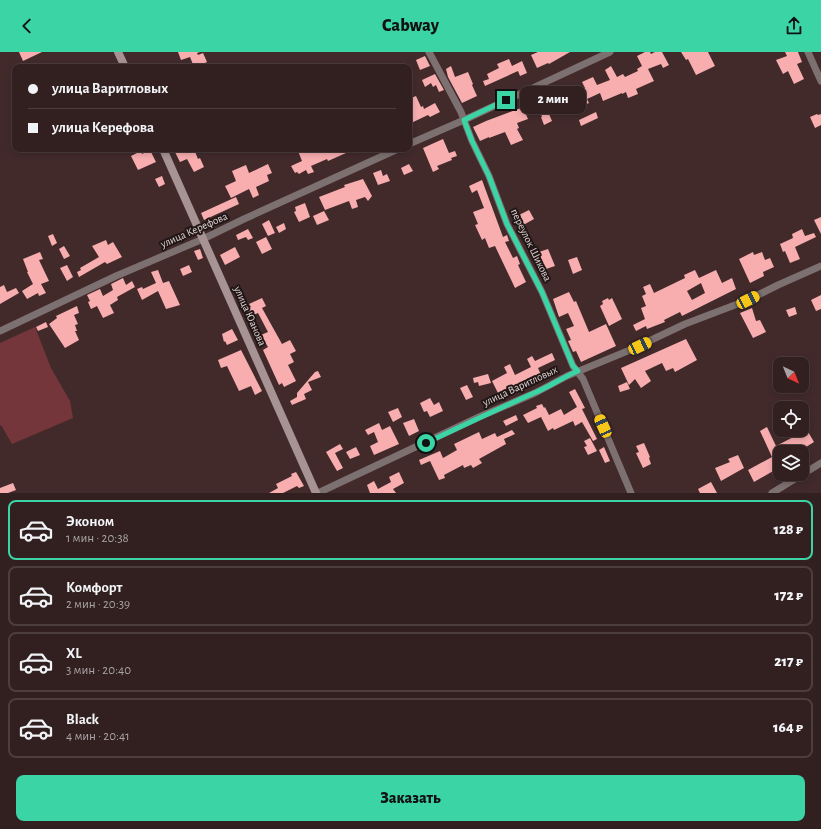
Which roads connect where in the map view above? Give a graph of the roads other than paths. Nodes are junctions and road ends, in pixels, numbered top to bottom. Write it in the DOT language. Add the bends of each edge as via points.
graph roads {
  1 [pos="118,52"];
  2 [pos="429,52"];
  3 [pos="610,52"];
  4 [pos="808,52"];
  5 [pos="124,64"];
  6 [pos="821,81"];
  7 [pos="464,120"];
  8 [pos="412,143"];
  9 [pos="164,152"];
  10 [pos="391,152"];
  11 [pos="203,239"];
  12 [pos="821,266"];
  13 [pos="0,331"];
  14 [pos="578,371"];
  15 [pos="821,463"];
  16 [pos="317,493"];
  17 [pos="631,493"];
  18 [pos="772,493"];
  1 -- 5 [label="street"];
  2 -- 7 [label="street, переулок Шикова"];
  3 -- 7 [label="street"];
  4 -- 6 [label="street"];
  7 -- 8 [label="street"];
  7 -- 14 [label="street, переулок Шикова" via="507,224 542,292 573,366"];
  9 -- 11 [label="street, улица Юанова"];
  10 -- 11 [label="street, улица Керефова"];
  11 -- 13 [label="street, улица Керефова" via="116,276"];
  11 -- 16 [label="street, улица Юанова"];
  12 -- 14 [label="street, улица Варитловых" via="748,300 685,324"];
  14 -- 16 [label="street, улица Варитловых" via="536,393"];
  14 -- 17 [label="street, переулок Шикова"];
  15 -- 18 [label="street"];
}
